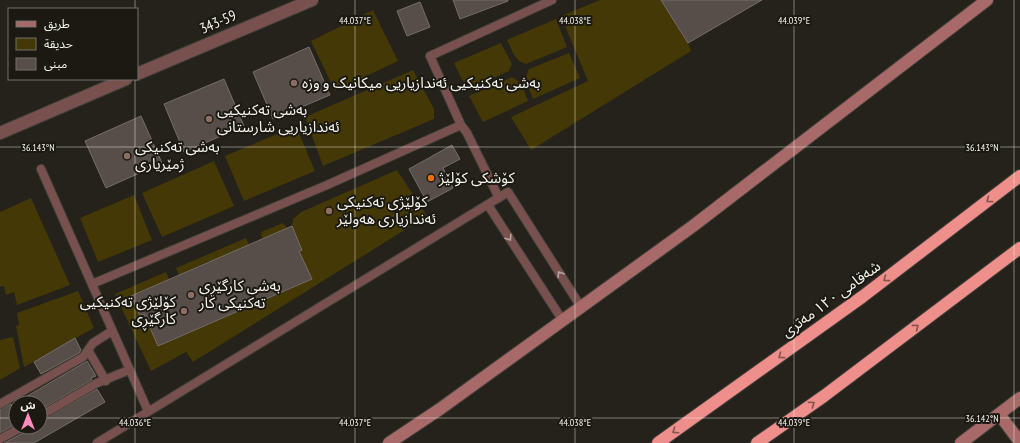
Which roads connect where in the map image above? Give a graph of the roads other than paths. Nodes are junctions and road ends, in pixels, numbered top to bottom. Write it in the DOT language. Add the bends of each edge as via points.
graph roads {
  1 [pos="312,0"];
  2 [pos="552,0"];
  3 [pos="987,0"];
  4 [pos="138,74"];
  5 [pos="124,80"];
  6 [pos="462,125"];
  7 [pos="0,133"];
  8 [pos="41,169"];
  9 [pos="1020,176"];
  10 [pos="499,198"];
  11 [pos="488,205"];
  12 [pos="1020,248"];
  13 [pos="92,284"];
  14 [pos="581,307"];
  15 [pos="563,321"];
  16 [pos="112,331"];
  17 [pos="88,350"];
  18 [pos="129,370"];
  19 [pos="106,381"];
  20 [pos="1020,398"];
  21 [pos="0,404"];
  22 [pos="48,411"];
  23 [pos="148,411"];
  24 [pos="999,414"];
  25 [pos="976,439"];
  26 [pos="1020,442"];
  27 [pos="97,443"];
  28 [pos="389,443"];
  29 [pos="658,443"];
  30 [pos="757,443"];
  31 [pos="961,443"];
  1 -- 4 [label="street, 343-59"];
  2 -- 6 [label="lane" via="430,56"];
  3 -- 14 [label="street" via="693,226"];
  5 -- 7 [label="street"];
  6 -- 10 [label="lane"];
  6 -- 13 [label="lane"];
  8 -- 13 [label="lane"];
  9 -- 29 [label="highway, شەقامی ١٢٠ مەتری, one-way" via="862,297"];
  10 -- 11 [label="lane"];
  14 -- 10 [label="lane, one-way" via="508,192"];
  11 -- 15 [label="lane, one-way"];
  11 -- 23 [label="lane"];
  30 -- 12 [label="highway, one-way"];
  13 -- 16 [label="lane"];
  14 -- 15 [label="street"];
  15 -- 28 [label="street"];
  16 -- 17 [label="lane" via="93,343"];
  16 -- 18 [label="lane"];
  17 -- 19 [label="lane"];
  17 -- 21 [label="lane" via="83,358"];
  18 -- 19 [label="lane"];
  18 -- 23 [label="lane"];
  19 -- 22 [label="lane" via="97,383"];
  20 -- 24 [label="street"];
  23 -- 27 [label="lane"];
  24 -- 25 [label="street"];
  24 -- 26 [label="street"];
  25 -- 31 [label="street"];
}
